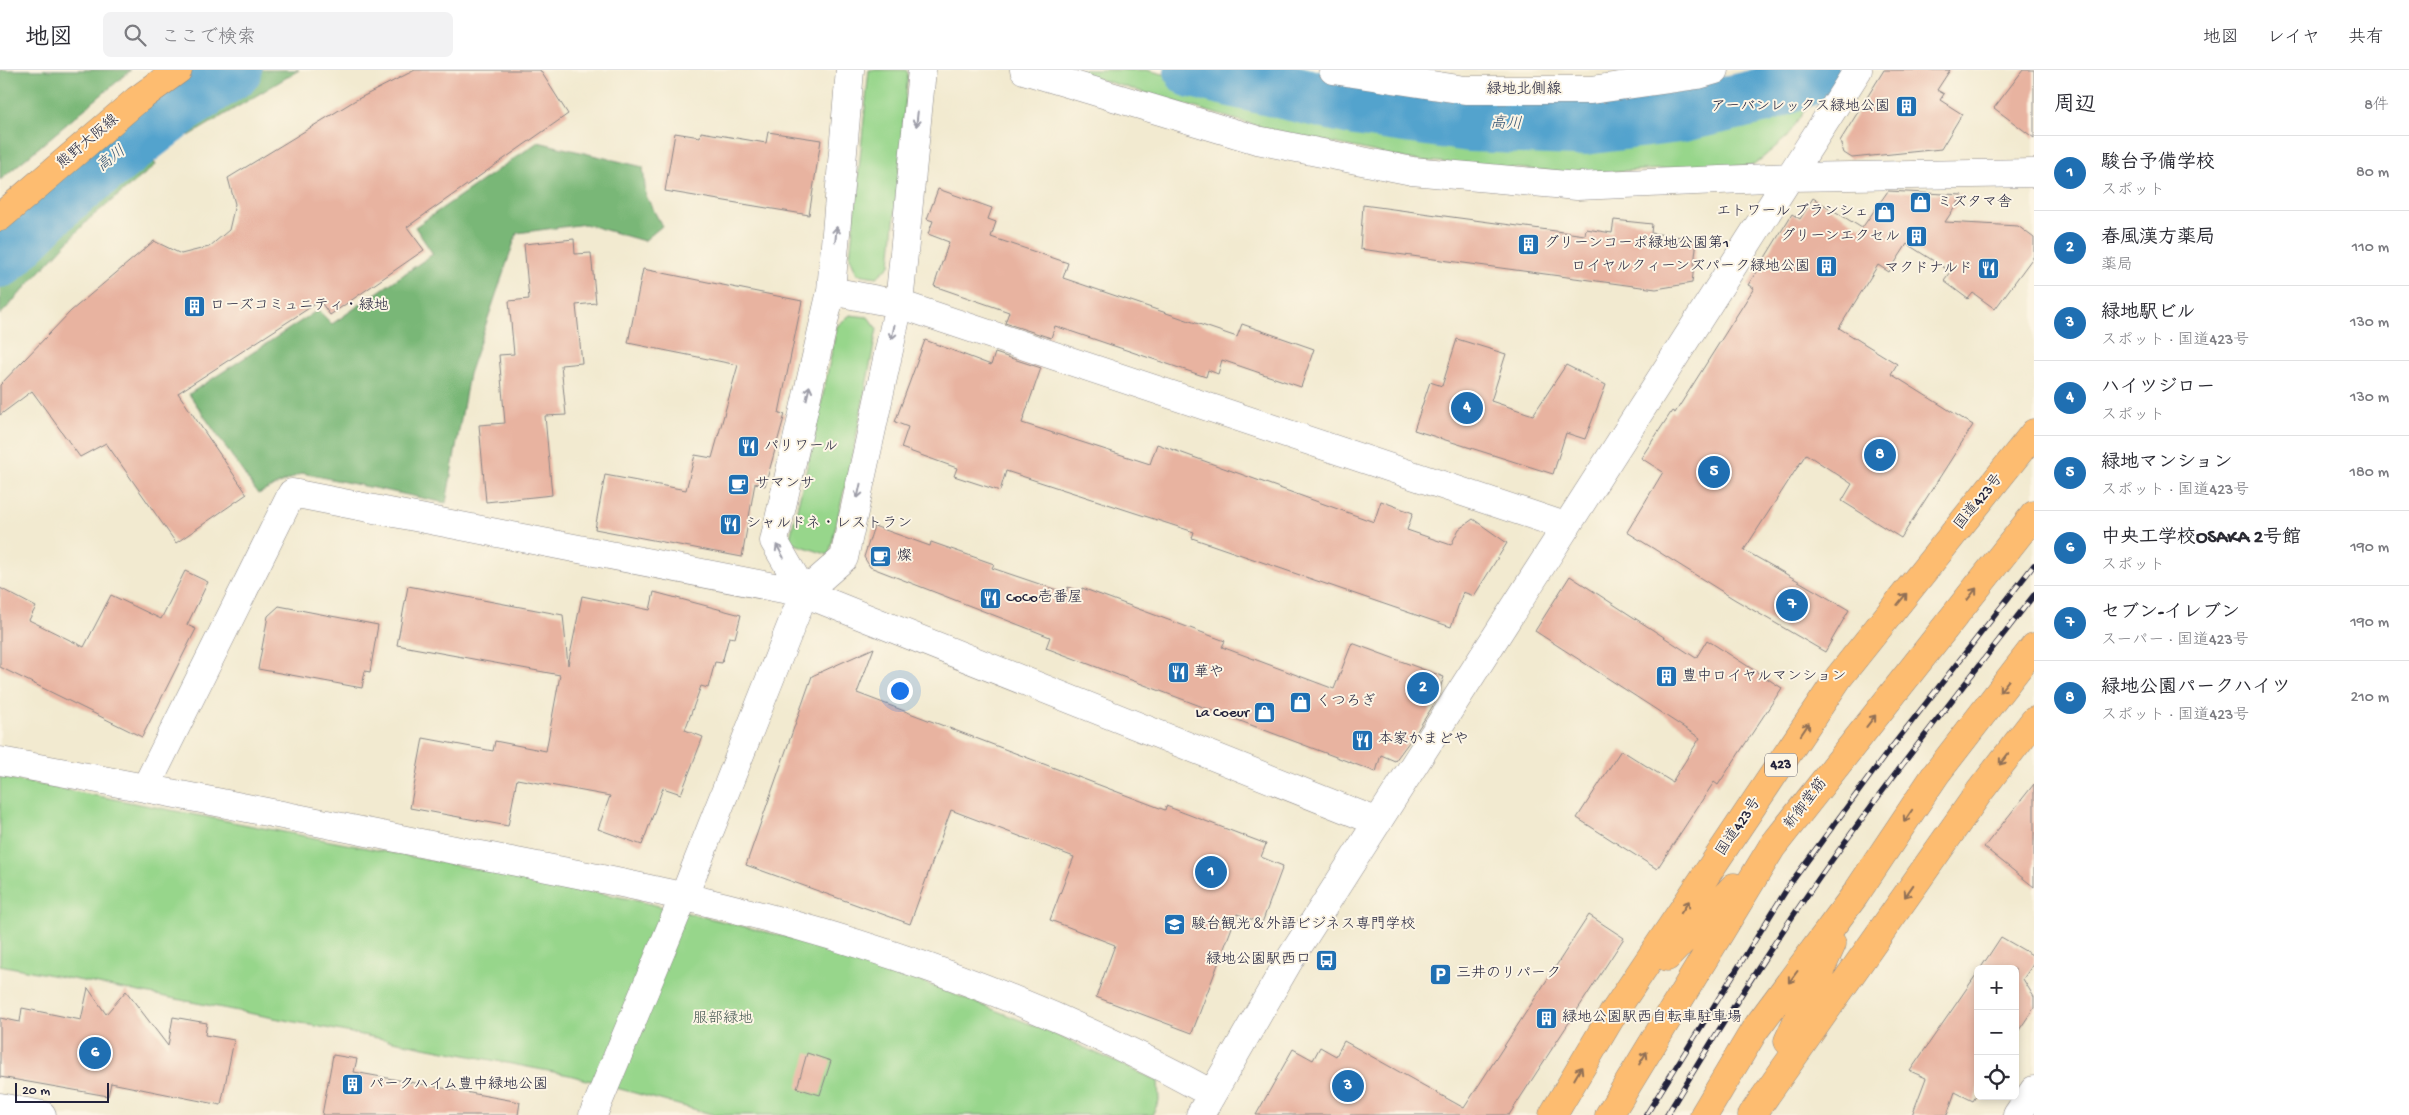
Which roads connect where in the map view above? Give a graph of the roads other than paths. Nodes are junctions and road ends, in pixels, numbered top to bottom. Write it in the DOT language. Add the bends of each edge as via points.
graph roads {
  1 [pos="178,70"];
  2 [pos="850,70"];
  3 [pos="922,70"];
  4 [pos="1024,70"];
  5 [pos="1334,70"];
  6 [pos="1715,70"];
  7 [pos="1858,70"];
  8 [pos="2034,173"];
  9 [pos="1790,177"];
  10 [pos="0,217"];
  11 [pos="831,291"];
  12 [pos="899,304"];
  13 [pos="2034,433"];
  14 [pos="2034,515"];
  15 [pos="1565,526"];
  16 [pos="804,593"];
  17 [pos="2034,647"];
  18 [pos="2034,721"];
  19 [pos="0,761"];
  20 [pos="146,787"];
  21 [pos="1378,822"];
  22 [pos="1772,847"];
  23 [pos="1855,895"];
  24 [pos="684,896"];
  25 [pos="1614,1012"];
  26 [pos="2034,1090"];
  27 [pos="1206,1104"];
  28 [pos="0,1107"];
  29 [pos="1756,1108"];
  30 [pos="42,1115"];
  31 [pos="593,1115"];
  32 [pos="1553,1115"];
  33 [pos="1609,1115"];
  34 [pos="1704,1115"];
  35 [pos="2018,1115"];
  1 -- 10 [label="main road, 熊野大阪線" via="137,100"];
  11 -- 2 [label="street, one-way"];
  3 -- 12 [label="street, one-way"];
  4 -- 9 [label="street" via="1257,140 1412,171 1577,186"];
  5 -- 6 [label="street, 緑地北側線" via="1465,90 1591,90"];
  7 -- 9 [label="street"];
  8 -- 9 [label="street"];
  9 -- 15 [label="street"];
  11 -- 12 [label="street"];
  16 -- 11 [label="street, one-way" via="774,541"];
  12 -- 15 [label="street"];
  12 -- 16 [label="street, one-way" via="844,558"];
  25 -- 13 [label="main road, 国道423号 / 423, one-way" via="1839,677"];
  22 -- 14 [label="main road, 新御堂筋, one-way"];
  15 -- 21 [label="street"];
  16 -- 20 [label="street" via="292,493"];
  16 -- 21 [label="street"];
  16 -- 24 [label="street"];
  17 -- 23 [label="main road, one-way" via="1936,774"];
  18 -- 29 [label="main road, one-way" via="1980,791"];
  19 -- 20 [label="street"];
  20 -- 24 [label="street"];
  21 -- 27 [label="street" via="1290,959"];
  22 -- 25 [label="main road"];
  33 -- 22 [label="main road, 新御堂筋, one-way"];
  23 -- 29 [label="main road"];
  23 -- 34 [label="main road, one-way" via="1754,1031"];
  24 -- 27 [label="street" via="910,960 1043,1011 1177,1075"];
  24 -- 31 [label="street"];
  32 -- 25 [label="main road, 国道423号 / 423, one-way"];
  26 -- 35 [label="street"];
  28 -- 30 [label="street"];
}
